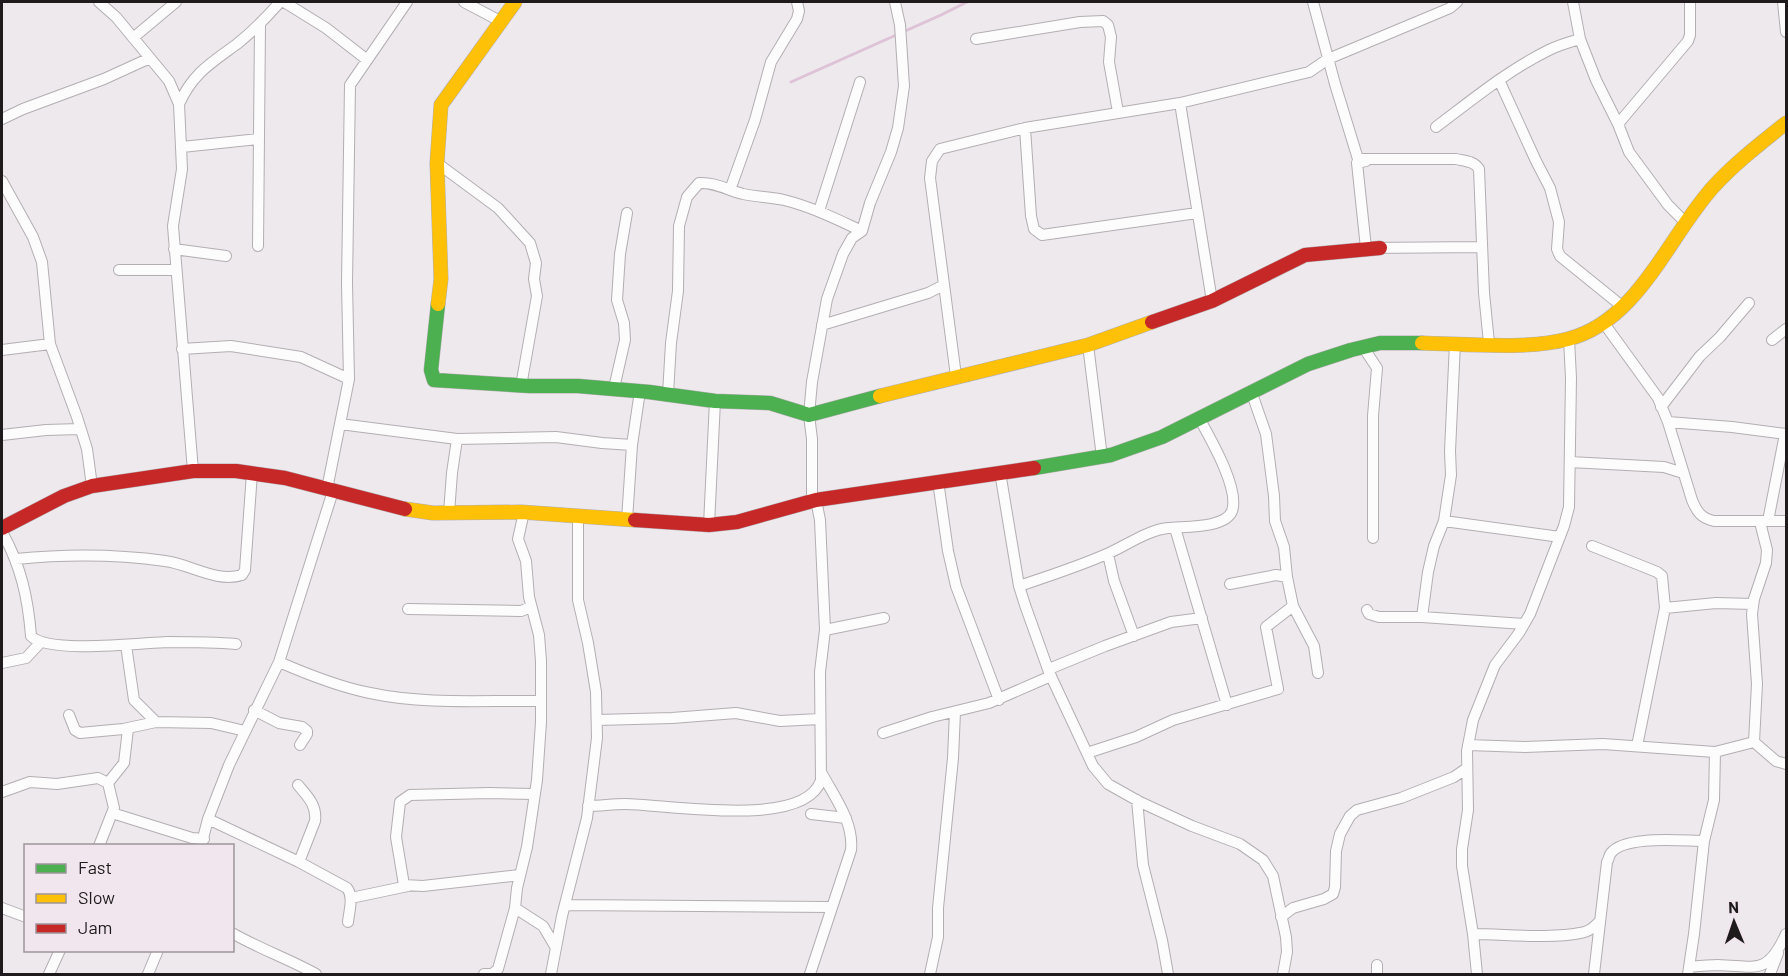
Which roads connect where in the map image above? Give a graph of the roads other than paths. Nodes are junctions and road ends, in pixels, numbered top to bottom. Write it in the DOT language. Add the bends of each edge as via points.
graph roads {
  1 [pos="99,2"];
  2 [pos="176,2"];
  3 [pos="282,2"];
  4 [pos="407,2"];
  5 [pos="464,2"];
  6 [pos="515,2"];
  7 [pos="797,2"];
  8 [pos="895,2"];
  9 [pos="1313,2"];
  10 [pos="1457,2"];
  11 [pos="1573,2"];
  12 [pos="1690,2"];
  13 [pos="1783,2"];
  14 [pos="500,21"];
  15 [pos="260,25"];
  16 [pos="1786,32"];
  17 [pos="133,38"];
  18 [pos="976,39"];
  19 [pos="1580,39"];
  20 [pos="150,58"];
  21 [pos="366,59"];
  22 [pos="1328,59"];
  23 [pos="1499,80"];
  24 [pos="860,82"];
  25 [pos="1180,103"];
  26 [pos="179,104"];
  27 [pos="1118,112"];
  28 [pos="2,119"];
  29 [pos="1786,123"];
  30 [pos="1618,124"];
  31 [pos="1436,127"];
  32 [pos="1025,128"];
  33 [pos="258,139"];
  34 [pos="182,147"];
  35 [pos="1381,159"];
  36 [pos="437,163"];
  37 [pos="2,181"];
  38 [pos="730,190"];
  39 [pos="819,211"];
  40 [pos="627,213"];
  41 [pos="1197,213"];
  42 [pos="1686,222"];
  43 [pos="862,231"];
  44 [pos="258,246"];
  45 [pos="1380,248"];
  46 [pos="1481,248"];
  47 [pos="174,249"];
  48 [pos="226,256"];
  49 [pos="119,270"];
  50 [pos="176,270"];
  51 [pos="944,285"];
  52 [pos="1212,301"];
  53 [pos="1749,303"];
  54 [pos="1623,307"];
  55 [pos="1603,322"];
  56 [pos="822,325"];
  57 [pos="1786,329"];
  58 [pos="1569,339"];
  59 [pos="1772,340"];
  60 [pos="1455,343"];
  61 [pos="1489,343"];
  62 [pos="50,344"];
  63 [pos="1088,345"];
  64 [pos="1363,347"];
  65 [pos="182,349"];
  66 [pos="2,350"];
  67 [pos="956,376"];
  68 [pos="349,379"];
  69 [pos="521,386"];
  70 [pos="614,388"];
  71 [pos="640,391"];
  72 [pos="1251,391"];
  73 [pos="668,394"];
  74 [pos="715,401"];
  75 [pos="1661,407"];
  76 [pos="809,415"];
  77 [pos="1199,418"];
  78 [pos="1668,422"];
  79 [pos="340,424"];
  80 [pos="80,429"];
  81 [pos="1786,434"];
  82 [pos="2,435"];
  83 [pos="457,439"];
  84 [pos="632,445"];
  85 [pos="1677,454"];
  86 [pos="1102,457"];
  87 [pos="1570,462"];
  88 [pos="1664,467"];
  89 [pos="193,471"];
  90 [pos="1000,472"];
  91 [pos="252,473"];
  92 [pos="1683,473"];
  93 [pos="938,481"];
  94 [pos="93,486"];
  95 [pos="330,490"];
  96 [pos="814,500"];
  97 [pos="525,512"];
  98 [pos="449,513"];
  99 [pos="578,516"];
  100 [pos="627,520"];
  101 [pos="1444,521"];
  102 [pos="1764,521"];
  103 [pos="1786,521"];
  104 [pos="709,525"];
  105 [pos="1175,528"];
  106 [pos="2,530"];
  107 [pos="1560,537"];
  108 [pos="1373,538"];
  109 [pos="1592,546"];
  110 [pos="1108,554"];
  111 [pos="15,559"];
  112 [pos="1283,573"];
  113 [pos="1230,584"];
  114 [pos="1019,586"];
  115 [pos="1753,604"];
  116 [pos="1293,606"];
  117 [pos="531,607"];
  118 [pos="1665,608"];
  119 [pos="408,609"];
  120 [pos="1368,610"];
  121 [pos="1422,617"];
  122 [pos="884,618"];
  123 [pos="1202,618"];
  124 [pos="1524,624"];
  125 [pos="825,630"];
  126 [pos="1134,636"];
  127 [pos="40,643"];
  128 [pos="236,644"];
  129 [pos="126,645"];
  130 [pos="279,662"];
  131 [pos="2,663"];
  132 [pos="1050,673"];
  133 [pos="1318,673"];
  134 [pos="999,700"];
  135 [pos="540,701"];
  136 [pos="1227,705"];
  137 [pos="254,710"];
  138 [pos="145,711"];
  139 [pos="955,712"];
  140 [pos="69,715"];
  141 [pos="820,719"];
  142 [pos="597,720"];
  143 [pos="156,722"];
  144 [pos="133,728"];
  145 [pos="245,731"];
  146 [pos="883,733"];
  147 [pos="1754,742"];
  148 [pos="300,745"];
  149 [pos="1468,745"];
  150 [pos="1636,746"];
  151 [pos="1715,752"];
  152 [pos="1088,753"];
  153 [pos="1786,764"];
  154 [pos="1467,768"];
  155 [pos="821,772"];
  156 [pos="108,783"];
  157 [pos="298,785"];
  158 [pos="2,792"];
  159 [pos="534,794"];
  160 [pos="1137,800"];
  161 [pos="588,806"];
  162 [pos="112,813"];
  163 [pos="811,814"];
  164 [pos="846,818"];
  165 [pos="207,819"];
  166 [pos="1704,841"];
  167 [pos="203,842"];
  168 [pos="100,844"];
  169 [pos="299,862"];
  170 [pos="520,874"];
  171 [pos="408,886"];
  172 [pos="351,898"];
  173 [pos="565,905"];
  174 [pos="831,907"];
  175 [pos="2,908"];
  176 [pos="515,908"];
  177 [pos="24,916"];
  178 [pos="1281,917"];
  179 [pos="561,919"];
  180 [pos="1600,921"];
  181 [pos="348,922"];
  182 [pos="543,926"];
  183 [pos="234,934"];
  184 [pos="1473,934"];
  185 [pos="1786,934"];
  186 [pos="1780,947"];
  187 [pos="556,948"];
  188 [pos="60,952"];
  189 [pos="158,952"];
  190 [pos="1689,971"];
  191 [pos="50,974"];
  192 [pos="148,975"];
  193 [pos="316,975"];
  194 [pos="484,975"];
  195 [pos="551,975"];
  196 [pos="810,975"];
  197 [pos="930,975"];
  198 [pos="1168,975"];
  199 [pos="1283,975"];
  200 [pos="1478,975"];
  201 [pos="1594,975"];
  202 [pos="1770,975"];
  1 -- 17 [label="street"];
  2 -- 17 [label="street"];
  3 -- 15 [label="street"];
  3 -- 21 [label="street" via="326,28"];
  4 -- 21 [label="street"];
  5 -- 14 [label="street"];
  6 -- 14 [label="street"];
  7 -- 38 [label="street" via="797,19 771,62"];
  8 -- 43 [label="street" via="904,86 898,128"];
  9 -- 22 [label="street"];
  10 -- 22 [label="street" via="1450,9"];
  11 -- 19 [label="street"];
  12 -- 30 [label="street" via="1688,41"];
  13 -- 16 [label="street"];
  14 -- 36 [label="street" via="441,105"];
  15 -- 26 [label="street" via="208,64 187,87"];
  15 -- 33 [label="street"];
  17 -- 20 [label="street"];
  18 -- 27 [label="street" via="1103,21 1111,37 1109,62"];
  19 -- 23 [label="street" via="1550,50"];
  19 -- 30 [label="street"];
  20 -- 26 [label="street" via="169,81"];
  20 -- 28 [label="street"];
  21 -- 68 [label="street" via="350,85"];
  22 -- 25 [label="street" via="1309,72"];
  22 -- 35 [label="street" via="1358,159"];
  23 -- 31 [label="street"];
  23 -- 54 [label="street" via="1550,188 1559,222 1560,256"];
  24 -- 39 [label="street"];
  25 -- 27 [label="street"];
  25 -- 41 [label="street"];
  26 -- 34 [label="street"];
  27 -- 32 [label="street"];
  29 -- 42 [label="street" via="1713,187"];
  30 -- 42 [label="street" via="1636,163"];
  32 -- 41 [label="street" via="1031,216 1034,229 1042,235"];
  32 -- 51 [label="street" via="940,149 932,160 930,178"];
  33 -- 34 [label="street"];
  33 -- 44 [label="street"];
  34 -- 47 [label="street"];
  35 -- 45 [label="street" via="1357,163 1366,248"];
  35 -- 46 [label="street" via="1456,159 1476,165"];
  36 -- 69 [label="street" via="498,208 531,243 537,296"];
  36 -- 69 [label="street" via="441,279 431,370 434,380"];
  37 -- 62 [label="street" via="42,262"];
  38 -- 39 [label="street"];
  38 -- 73 [label="street" via="699,183 687,197 679,226 678,291"];
  39 -- 43 [label="street"];
  40 -- 70 [label="street" via="617,300 625,340"];
  41 -- 52 [label="street"];
  42 -- 54 [label="street"];
  43 -- 56 [label="street" via="852,238 836,270"];
  45 -- 46 [label="street"];
  45 -- 52 [label="street" via="1305,255"];
  46 -- 61 [label="street"];
  47 -- 48 [label="street"];
  47 -- 50 [label="street"];
  49 -- 50 [label="street"];
  50 -- 65 [label="street"];
  51 -- 56 [label="street" via="928,294"];
  51 -- 67 [label="street"];
  52 -- 63 [label="street"];
  53 -- 75 [label="street" via="1700,356"];
  54 -- 55 [label="street"];
  55 -- 58 [label="street"];
  55 -- 75 [label="street"];
  56 -- 76 [label="street"];
  57 -- 59 [label="street"];
  58 -- 61 [label="street" via="1537,344"];
  58 -- 87 [label="street"];
  60 -- 61 [label="street"];
  60 -- 64 [label="street" via="1380,343"];
  60 -- 101 [label="street" via="1451,475"];
  62 -- 66 [label="street"];
  62 -- 80 [label="street"];
  63 -- 67 [label="street"];
  63 -- 86 [label="street"];
  64 -- 72 [label="street" via="1308,364"];
  64 -- 108 [label="street" via="1377,368"];
  65 -- 68 [label="street" via="231,346 301,357"];
  65 -- 89 [label="street"];
  67 -- 76 [label="street"];
  68 -- 79 [label="street"];
  69 -- 70 [label="street"];
  70 -- 71 [label="street"];
  71 -- 73 [label="street"];
  71 -- 84 [label="street"];
  72 -- 77 [label="street"];
  72 -- 112 [label="street" via="1266,434 1275,521 1284,547"];
  73 -- 74 [label="street"];
  74 -- 76 [label="street" via="770,403"];
  74 -- 104 [label="street"];
  75 -- 78 [label="street"];
  76 -- 96 [label="street"];
  77 -- 86 [label="street" via="1162,437"];
  77 -- 105 [label="street" via="1228,477 1232,511 1220,522"];
  78 -- 81 [label="street"];
  78 -- 85 [label="street"];
  79 -- 83 [label="street"];
  79 -- 95 [label="street"];
  80 -- 82 [label="street"];
  80 -- 94 [label="street"];
  81 -- 102 [label="street"];
  83 -- 84 [label="street" via="556,437"];
  83 -- 98 [label="street"];
  84 -- 100 [label="street"];
  85 -- 88 [label="street"];
  85 -- 92 [label="street"];
  86 -- 90 [label="street"];
  87 -- 88 [label="street"];
  87 -- 107 [label="street" via="1569,507"];
  88 -- 92 [label="street"];
  89 -- 91 [label="street"];
  89 -- 94 [label="street"];
  90 -- 93 [label="street"];
  90 -- 114 [label="street"];
  91 -- 95 [label="street"];
  91 -- 111 [label="street" via="249,536 242,575 229,577 167,561 110,555"];
  92 -- 102 [label="street" via="1697,512 1704,519"];
  93 -- 96 [label="street"];
  93 -- 134 [label="street" via="956,586"];
  94 -- 106 [label="street" via="64,496"];
  95 -- 98 [label="street" via="401,509"];
  95 -- 130 [label="street"];
  96 -- 104 [label="street" via="737,522"];
  96 -- 125 [label="street" via="820,520"];
  97 -- 98 [label="street"];
  97 -- 99 [label="street"];
  97 -- 117 [label="street" via="518,539 526,561"];
  99 -- 100 [label="street"];
  99 -- 142 [label="street" via="578,600 596,692"];
  100 -- 104 [label="street"];
  101 -- 107 [label="street"];
  101 -- 121 [label="street" via="1428,572"];
  102 -- 103 [label="street"];
  102 -- 115 [label="street" via="1766,564"];
  105 -- 110 [label="street" via="1161,530"];
  105 -- 123 [label="street"];
  106 -- 111 [label="street"];
  107 -- 124 [label="street"];
  109 -- 118 [label="street" via="1662,576"];
  110 -- 114 [label="street"];
  110 -- 126 [label="street"];
  111 -- 127 [label="street" via="25,590 31,636"];
  112 -- 113 [label="street"];
  112 -- 116 [label="street"];
  114 -- 132 [label="street"];
  115 -- 118 [label="street"];
  115 -- 147 [label="street" via="1757,684"];
  116 -- 133 [label="street" via="1314,646"];
  116 -- 136 [label="street" via="1266,627 1278,689"];
  117 -- 119 [label="street" via="521,611"];
  117 -- 135 [label="street" via="541,652"];
  118 -- 150 [label="street"];
  120 -- 121 [label="street" via="1379,617"];
  121 -- 124 [label="street"];
  122 -- 125 [label="street"];
  123 -- 126 [label="street" via="1171,622"];
  123 -- 136 [label="street"];
  124 -- 149 [label="street" via="1495,665 1473,720"];
  125 -- 141 [label="street"];
  126 -- 132 [label="street"];
  127 -- 129 [label="street"];
  127 -- 131 [label="street" via="26,658"];
  128 -- 129 [label="street"];
  129 -- 138 [label="street" via="134,699"];
  130 -- 135 [label="street" via="321,680 371,694 423,700"];
  130 -- 137 [label="street"];
  132 -- 134 [label="street"];
  132 -- 152 [label="street"];
  134 -- 139 [label="street"];
  135 -- 159 [label="street"];
  136 -- 152 [label="street" via="1173,720"];
  137 -- 145 [label="street"];
  137 -- 148 [label="street" via="279,723 306,730"];
  138 -- 143 [label="street"];
  138 -- 144 [label="street"];
  139 -- 146 [label="street"];
  139 -- 197 [label="street" via="938,937"];
  140 -- 144 [label="street" via="75,730 80,732"];
  141 -- 142 [label="street" via="780,721 736,713"];
  141 -- 155 [label="street"];
  142 -- 161 [label="street"];
  143 -- 144 [label="street"];
  143 -- 145 [label="street" via="212,723"];
  144 -- 156 [label="street" via="124,763"];
  145 -- 165 [label="street"];
  147 -- 151 [label="street"];
  147 -- 153 [label="street" via="1776,761"];
  149 -- 150 [label="street"];
  149 -- 154 [label="street"];
  150 -- 151 [label="street"];
  151 -- 166 [label="street" via="1714,800"];
  152 -- 160 [label="street" via="1108,784"];
  154 -- 178 [label="street" via="1401,798 1357,810 1340,834 1333,894 1293,908"];
  154 -- 184 [label="street" via="1468,810 1462,866"];
  155 -- 161 [label="street" via="819,788 813,794 763,810"];
  155 -- 164 [label="street"];
  156 -- 158 [label="street" via="98,778 57,784 30,782"];
  156 -- 162 [label="street"];
  157 -- 169 [label="street" via="316,813"];
  159 -- 170 [label="street"];
  159 -- 171 [label="street" via="405,797 400,802 396,837 402,879"];
  160 -- 178 [label="street" via="1255,853 1269,866"];
  160 -- 198 [label="street" via="1143,865"];
  161 -- 173 [label="street"];
  162 -- 167 [label="street"];
  162 -- 168 [label="street"];
  163 -- 164 [label="street"];
  164 -- 174 [label="street" via="851,850"];
  165 -- 167 [label="street"];
  165 -- 169 [label="street"];
  166 -- 180 [label="street" via="1621,845 1607,862"];
  166 -- 190 [label="street"];
  169 -- 172 [label="street" via="347,888"];
  170 -- 171 [label="street"];
  170 -- 176 [label="street"];
  171 -- 172 [label="street"];
  172 -- 181 [label="street"];
  173 -- 174 [label="street"];
  173 -- 179 [label="street"];
  174 -- 196 [label="street"];
  175 -- 177 [label="street"];
  176 -- 182 [label="street"];
  176 -- 194 [label="street" via="498,969"];
  178 -- 199 [label="street" via="1287,952"];
  179 -- 182 [label="street"];
  179 -- 187 [label="street"];
  180 -- 184 [label="street" via="1592,929 1563,935"];
  180 -- 201 [label="street"];
  182 -- 187 [label="street"];
  183 -- 193 [label="street"];
  184 -- 200 [label="street"];
  185 -- 186 [label="street"];
  186 -- 190 [label="street" via="1758,967 1718,965"];
  186 -- 202 [label="street"];
  187 -- 195 [label="street"];
  188 -- 191 [label="street"];
  189 -- 192 [label="street"];
}
